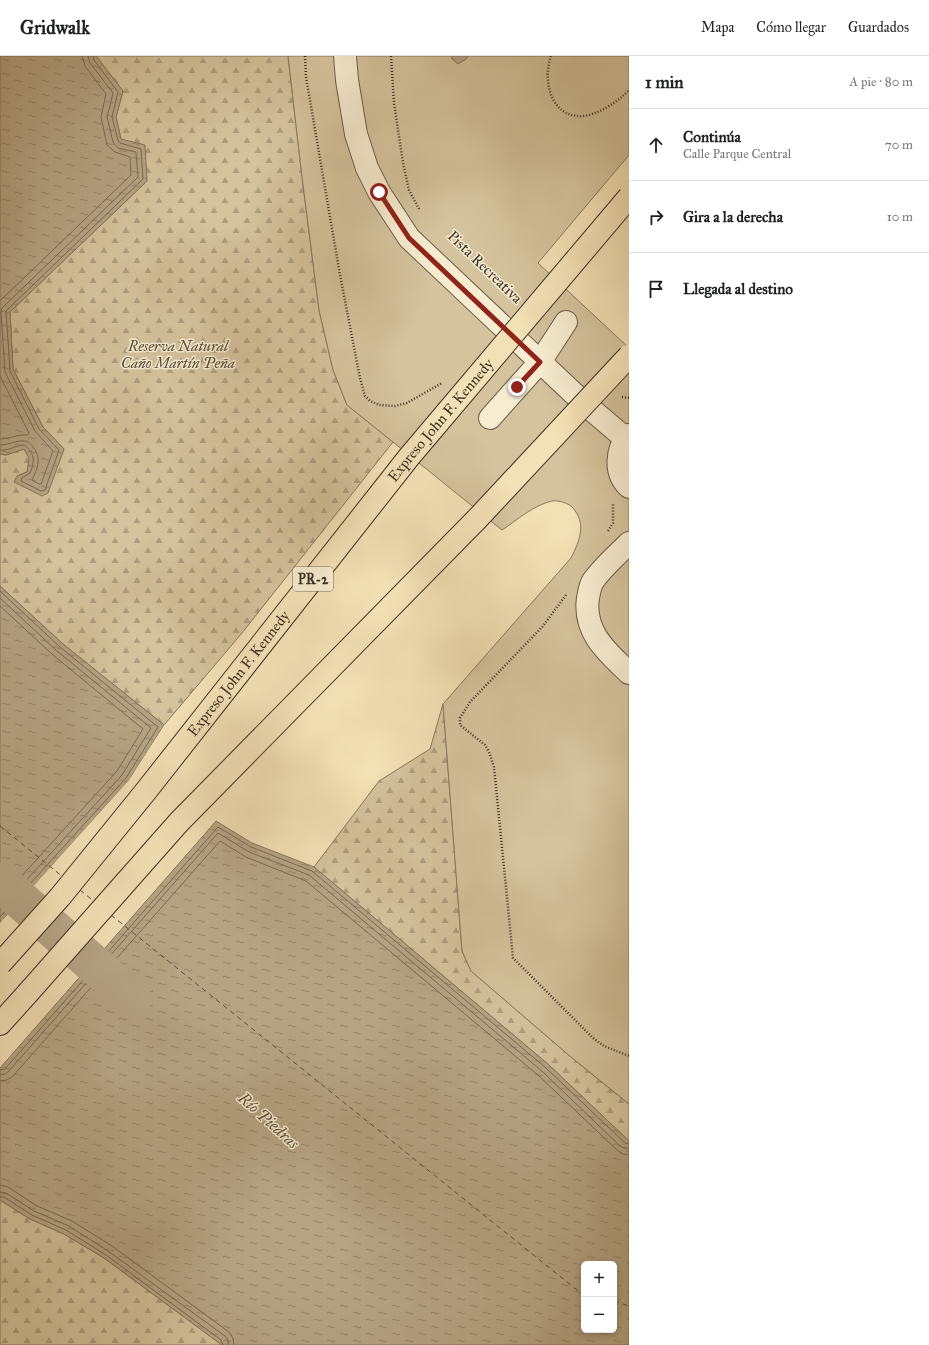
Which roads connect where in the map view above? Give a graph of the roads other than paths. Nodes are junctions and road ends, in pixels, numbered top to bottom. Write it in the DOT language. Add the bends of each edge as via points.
graph roads {
  1 [pos="345,56"];
  2 [pos="629,197"];
  3 [pos="566,322"];
  4 [pos="629,356"];
  5 [pos="540,362"];
  6 [pos="490,418"];
  7 [pos="627,437"];
  8 [pos="629,487"];
  9 [pos="629,542"];
  10 [pos="629,673"];
  11 [pos="0,964"];
  12 [pos="0,1024"];
  1 -- 5 [label="lane" via="356,134 367,168 379,192 409,238"];
  2 -- 11 [label="highway, Expreso John F. Kennedy / PR-2, bridge" via="409,457 146,791"];
  3 -- 5 [label="lane"];
  4 -- 12 [label="highway, bridge" via="478,518 179,822"];
  5 -- 6 [label="lane"];
  5 -- 7 [label="lane" via="586,405"];
  7 -- 8 [label="lane" via="621,447 618,464 621,476"];
  9 -- 10 [label="lane" via="592,582 587,614 599,641"];
}
